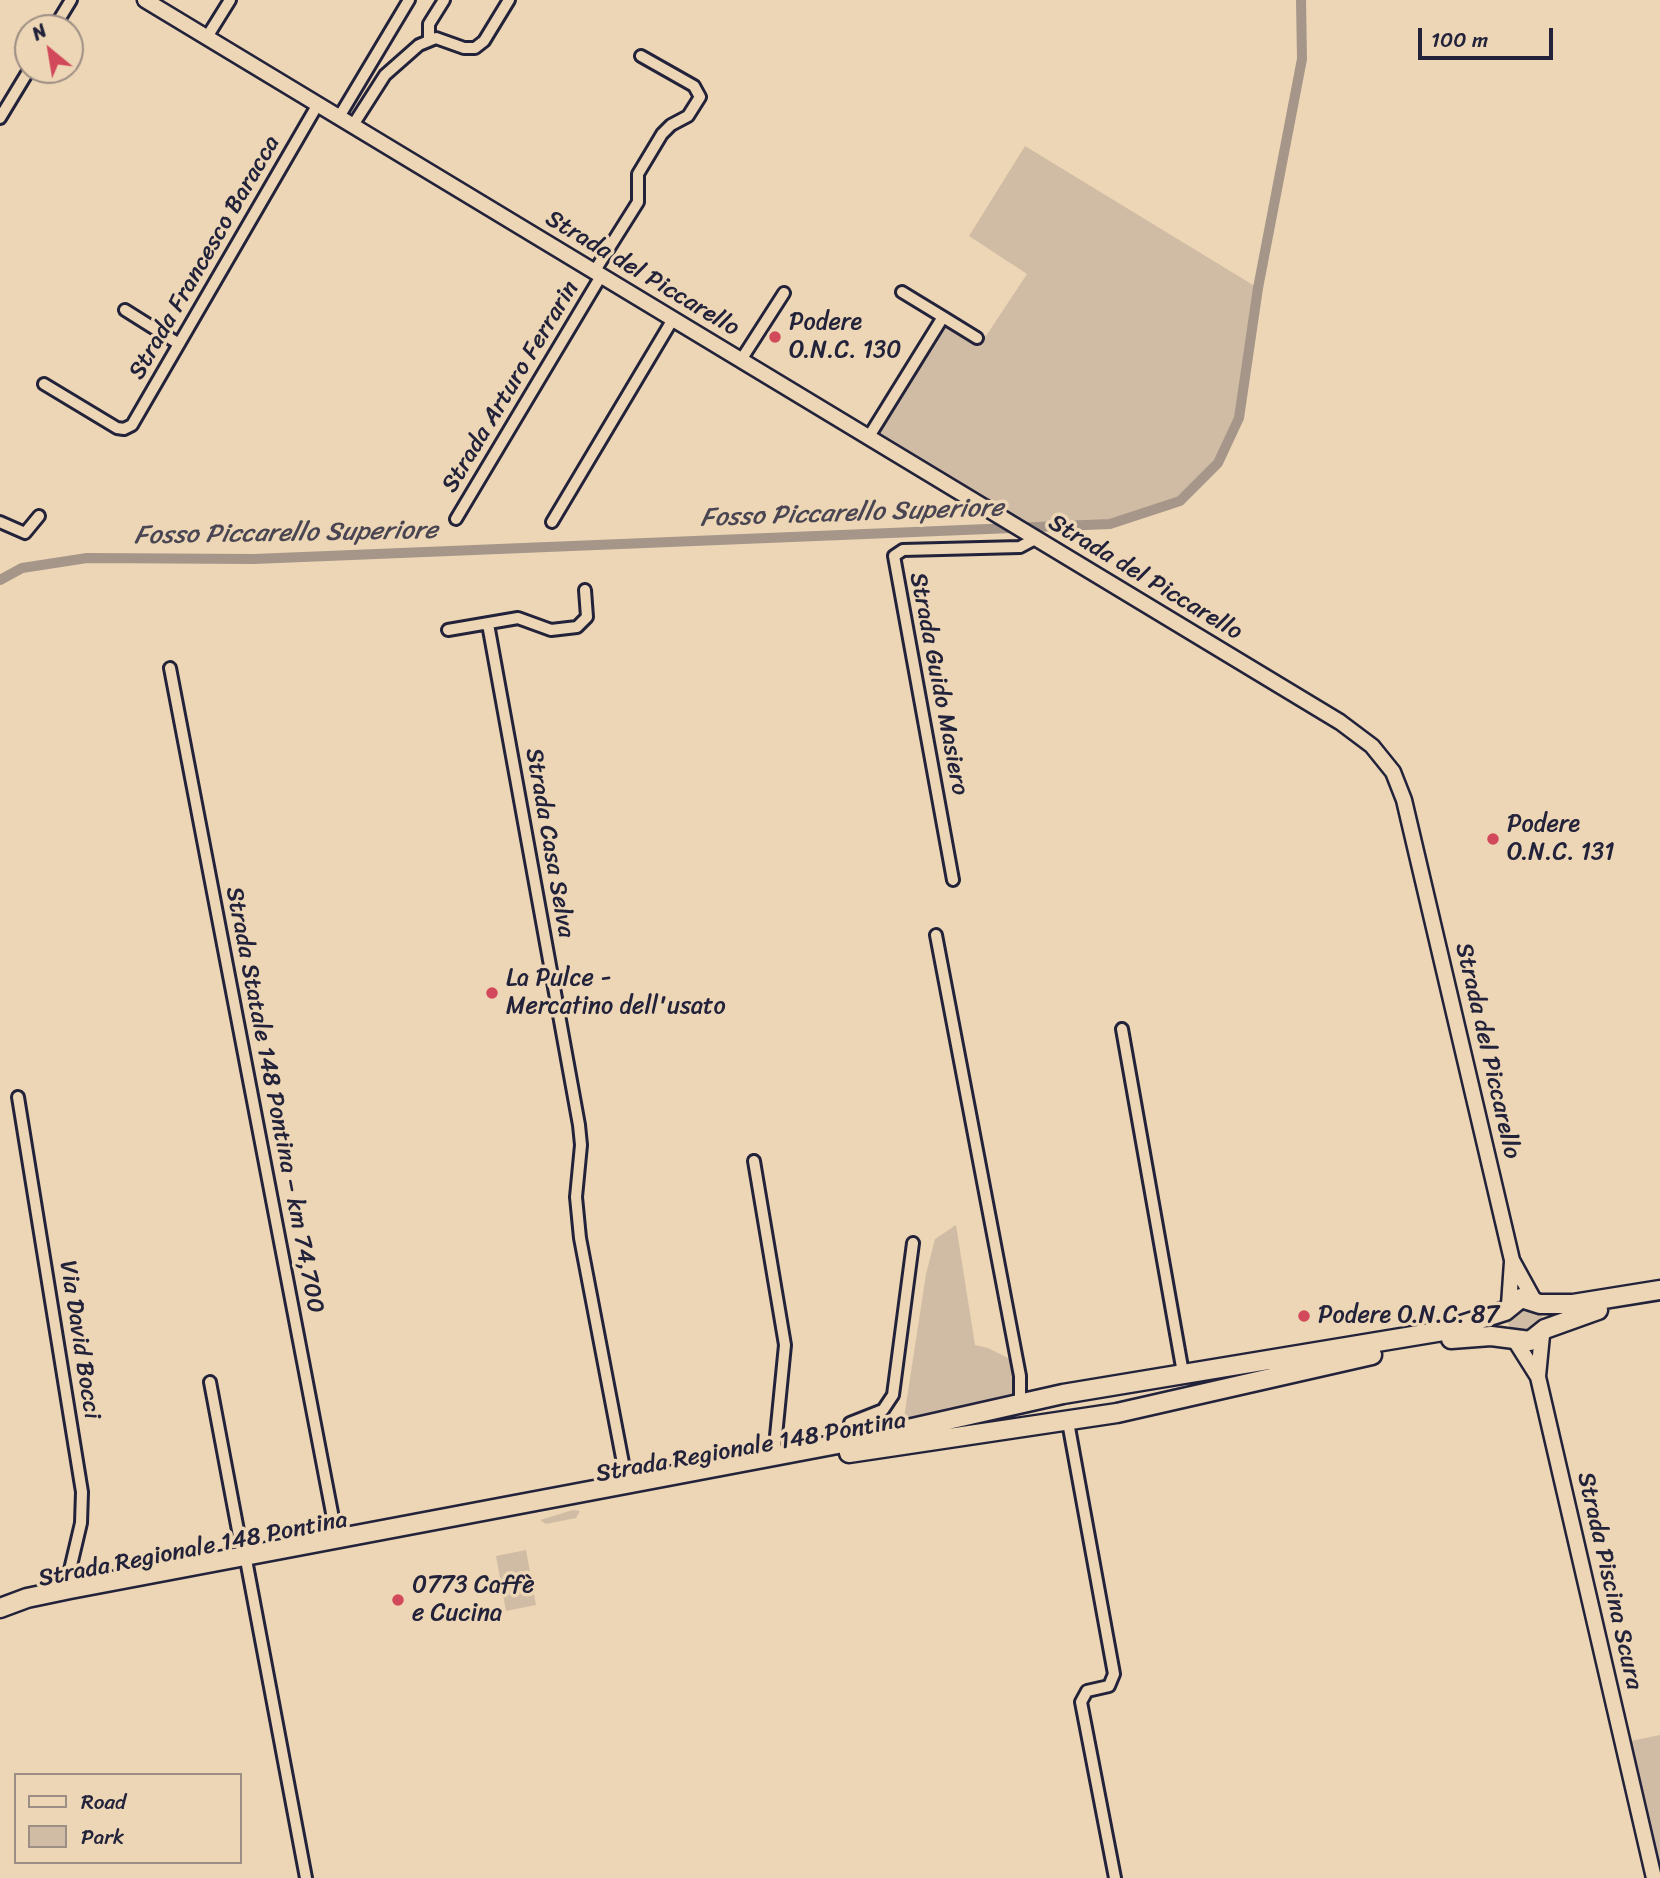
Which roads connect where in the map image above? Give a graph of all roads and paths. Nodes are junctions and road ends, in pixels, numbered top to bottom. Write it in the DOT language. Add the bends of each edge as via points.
graph roads {
  1 [pos="230,0"];
  2 [pos="410,0"];
  3 [pos="444,0"];
  4 [pos="509,0"];
  5 [pos="152,2"];
  6 [pos="207,37"];
  7 [pos="429,39"];
  8 [pos="641,56"];
  9 [pos="21,84"];
  10 [pos="318,104"];
  11 [pos="339,117"];
  12 [pos="0,118"];
  13 [pos="353,125"];
  14 [pos="598,274"];
  15 [pos="902,292"];
  16 [pos="784,293"];
  17 [pos="125,310"];
  18 [pos="943,317"];
  19 [pos="673,319"];
  20 [pos="977,338"];
  21 [pos="179,344"];
  22 [pos="741,360"];
  23 [pos="44,384"];
  24 [pos="868,438"];
  25 [pos="39,516"];
  26 [pos="456,519"];
  27 [pos="0,522"];
  28 [pos="552,522"];
  29 [pos="1035,539"];
  30 [pos="585,590"];
  31 [pos="488,624"];
  32 [pos="448,630"];
  33 [pos="170,668"];
  34 [pos="953,880"];
  35 [pos="936,934"];
  36 [pos="1122,1029"];
  37 [pos="18,1097"];
  38 [pos="754,1161"];
  39 [pos="913,1243"];
  40 [pos="1512,1260"];
  41 [pos="1660,1290"];
  42 [pos="1660,1299"];
  43 [pos="1537,1302"];
  44 [pos="1507,1308"];
  45 [pos="1544,1332"];
  46 [pos="1512,1337"];
  47 [pos="1183,1373"];
  48 [pos="1538,1377"];
  49 [pos="210,1382"];
  50 [pos="1020,1402"];
  51 [pos="1068,1422"];
  52 [pos="849,1442"];
  53 [pos="774,1456"];
  54 [pos="627,1484"];
  55 [pos="337,1539"];
  56 [pos="245,1561"];
  57 [pos="70,1589"];
  58 [pos="0,1608"];
  59 [pos="1652,1877"];
  60 [pos="306,1878"];
  61 [pos="1115,1878"];
  1 -- 6 [label="street"];
  2 -- 11 [label="street"];
  3 -- 7 [label="street" via="429,24"];
  4 -- 7 [label="street" via="475,48"];
  5 -- 6 [label="street, Strada del Piccarello"];
  6 -- 10 [label="street, Strada del Piccarello"];
  7 -- 13 [label="street" via="385,75"];
  8 -- 14 [label="street, Strada Arturo Ferrarin" via="694,86 700,97 688,116 662,134 637,177 638,202"];
  9 -- 12 [label="street"];
  10 -- 11 [label="street, Strada del Piccarello"];
  10 -- 21 [label="street, Strada Francesco Baracca"];
  11 -- 13 [label="street, Strada del Piccarello"];
  13 -- 14 [label="street, Strada del Piccarello"];
  14 -- 19 [label="street, Strada del Piccarello"];
  14 -- 26 [label="street, Strada Arturo Ferrarin"];
  15 -- 18 [label="street"];
  16 -- 22 [label="street"];
  17 -- 21 [label="street"];
  18 -- 20 [label="street"];
  18 -- 24 [label="street"];
  19 -- 22 [label="street, Strada del Piccarello"];
  19 -- 28 [label="street"];
  21 -- 23 [label="street, Strada Francesco Baracca" via="134,422 124,429"];
  22 -- 24 [label="street, Strada del Piccarello"];
  24 -- 29 [label="street, Strada del Piccarello"];
  25 -- 27 [label="street" via="25,533"];
  29 -- 34 [label="street, Strada Guido Masiero" via="1020,547 903,550 894,556"];
  29 -- 40 [label="street, Strada del Piccarello" via="1340,722 1388,764 1413,831"];
  30 -- 31 [label="street" via="588,614 580,626 551,631 522,618"];
  31 -- 32 [label="street"];
  31 -- 54 [label="street, Strada Casa Selva" via="579,1125 576,1197 580,1238"];
  33 -- 55 [label="street, Strada Statale 148 Pontina – km 74,700"];
  35 -- 50 [label="street" via="1019,1372"];
  36 -- 47 [label="street"];
  37 -- 57 [label="street, Via David Bocci" via="82,1492"];
  38 -- 53 [label="street" via="786,1350"];
  39 -- 52 [label="street" via="893,1395 883,1410 850,1423"];
  40 -- 43 [label="street, Strada del Piccarello"];
  40 -- 44 [label="street, Strada del Piccarello"];
  41 -- 43 [label="main road, Strada Regionale 148 Pontina" via="1580,1304"];
  42 -- 45 [label="main road, Strada Regionale 148 Pontina" via="1591,1312"];
  43 -- 44 [label="main road, Strada Regionale 148 Pontina" via="1521,1298"];
  43 -- 45 [label="main road" via="1547,1315"];
  44 -- 46 [label="main road" via="1504,1325"];
  44 -- 47 [label="main road, Strada Regionale 148 Pontina" via="1443,1331"];
  45 -- 46 [label="main road, Strada Regionale 148 Pontina" via="1530,1341"];
  45 -- 48 [label="street, Strada Piscina Scura"];
  46 -- 48 [label="street, Strada Piscina Scura"];
  46 -- 51 [label="main road, Strada Regionale 148 Pontina" via="1470,1336 1395,1350"];
  47 -- 50 [label="main road, Strada Regionale 148 Pontina"];
  48 -- 59 [label="street, Strada Piscina Scura"];
  49 -- 56 [label="street"];
  50 -- 52 [label="main road, Strada Regionale 148 Pontina"];
  51 -- 56 [label="main road, Strada Regionale 148 Pontina" via="801,1461"];
  51 -- 61 [label="street" via="1114,1674 1110,1686 1087,1691 1081,1702"];
  52 -- 53 [label="main road, Strada Regionale 148 Pontina"];
  53 -- 54 [label="main road, Strada Regionale 148 Pontina"];
  54 -- 55 [label="main road, Strada Regionale 148 Pontina"];
  55 -- 56 [label="main road, Strada Regionale 148 Pontina"];
  56 -- 57 [label="main road, Strada Regionale 148 Pontina"];
  56 -- 58 [label="main road, Strada Regionale 148 Pontina" via="39,1605"];
  56 -- 60 [label="street"];
  57 -- 58 [label="main road, Strada Regionale 148 Pontina"];
}
